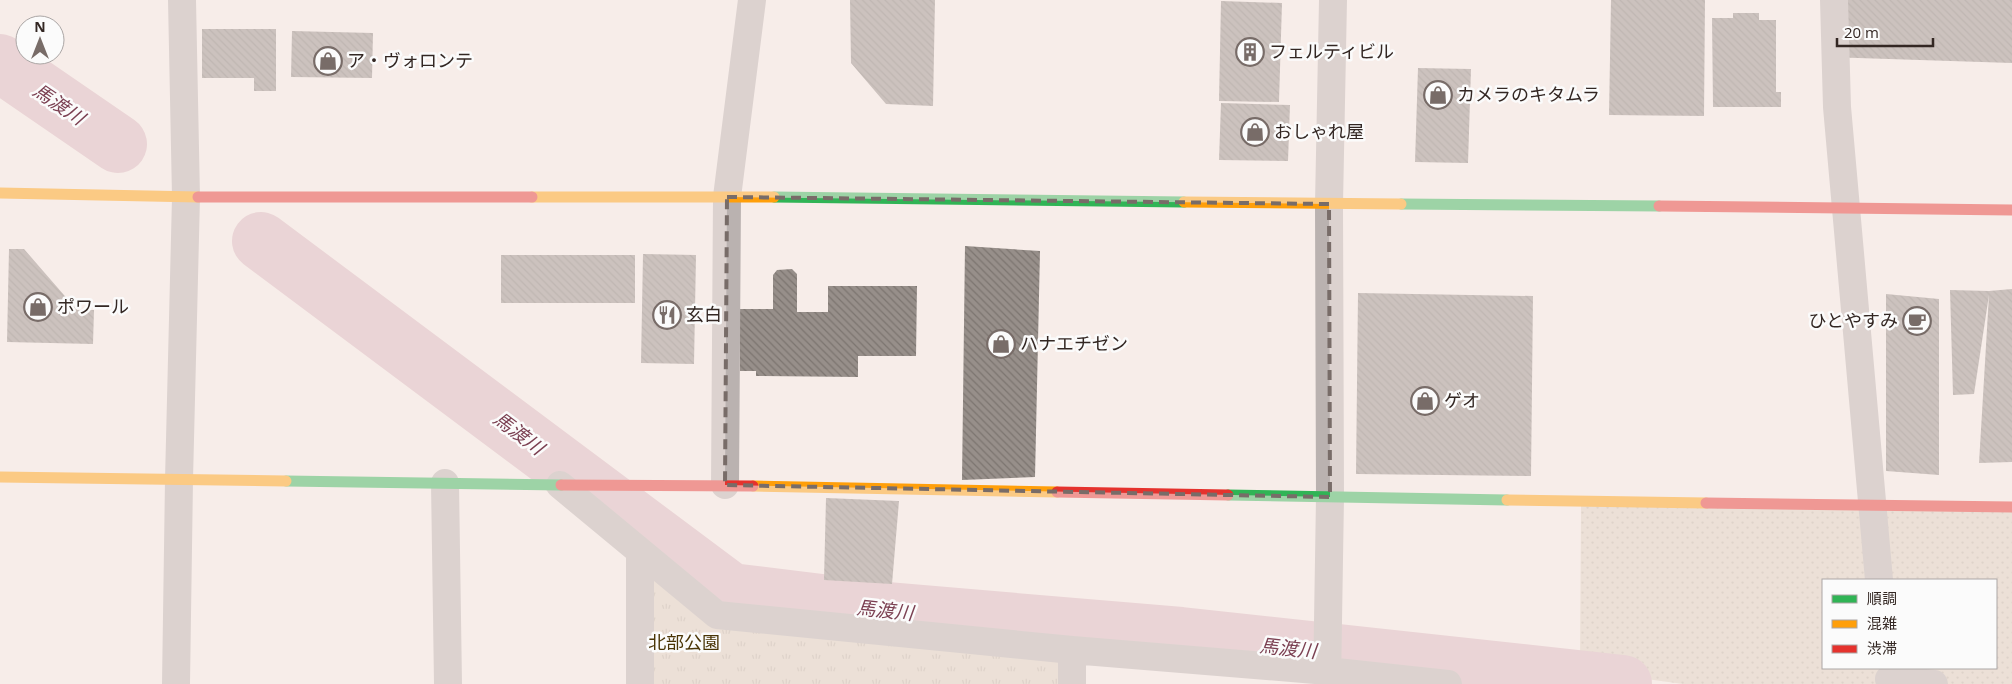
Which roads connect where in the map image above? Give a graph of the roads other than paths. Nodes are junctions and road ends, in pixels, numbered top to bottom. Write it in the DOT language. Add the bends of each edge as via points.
graph roads {
  1 [pos="182,0"];
  2 [pos="752,0"];
  3 [pos="1332,0"];
  4 [pos="1834,0"];
  5 [pos="0,193"];
  6 [pos="186,197"];
  7 [pos="727,197"];
  8 [pos="1329,204"];
  9 [pos="1846,208"];
  10 [pos="2012,210"];
  11 [pos="0,477"];
  12 [pos="179,480"];
  13 [pos="445,483"];
  14 [pos="560,485"];
  15 [pos="725,485"];
  16 [pos="1330,497"];
  17 [pos="1872,505"];
  18 [pos="2012,507"];
  19 [pos="640,552"];
  20 [pos="1879,579"];
  21 [pos="1072,650"];
  22 [pos="1888,677"];
  23 [pos="1327,678"];
  24 [pos="176,684"];
  25 [pos="448,684"];
  26 [pos="640,684"];
  27 [pos="1072,684"];
  28 [pos="1448,684"];
  29 [pos="1934,684"];
  1 -- 6 [label="street"];
  2 -- 7 [label="street"];
  3 -- 8 [label="street"];
  4 -- 9 [label="street" via="1837,107"];
  5 -- 6 [label="street"];
  6 -- 7 [label="street"];
  6 -- 12 [label="street"];
  7 -- 8 [label="street"];
  7 -- 15 [label="street"];
  8 -- 9 [label="street"];
  8 -- 16 [label="street"];
  9 -- 10 [label="street"];
  9 -- 17 [label="street"];
  11 -- 12 [label="street"];
  12 -- 13 [label="street"];
  12 -- 24 [label="street"];
  13 -- 14 [label="street"];
  13 -- 25 [label="street"];
  14 -- 15 [label="street"];
  14 -- 19 [label="street"];
  15 -- 16 [label="street"];
  16 -- 17 [label="street"];
  16 -- 23 [label="street"];
  17 -- 18 [label="street"];
  17 -- 20 [label="street"];
  19 -- 21 [label="street" via="717,615"];
  19 -- 26 [label="street"];
  21 -- 23 [label="street"];
  21 -- 27 [label="street"];
  22 -- 29 [label="street"];
  23 -- 28 [label="street"];
}
